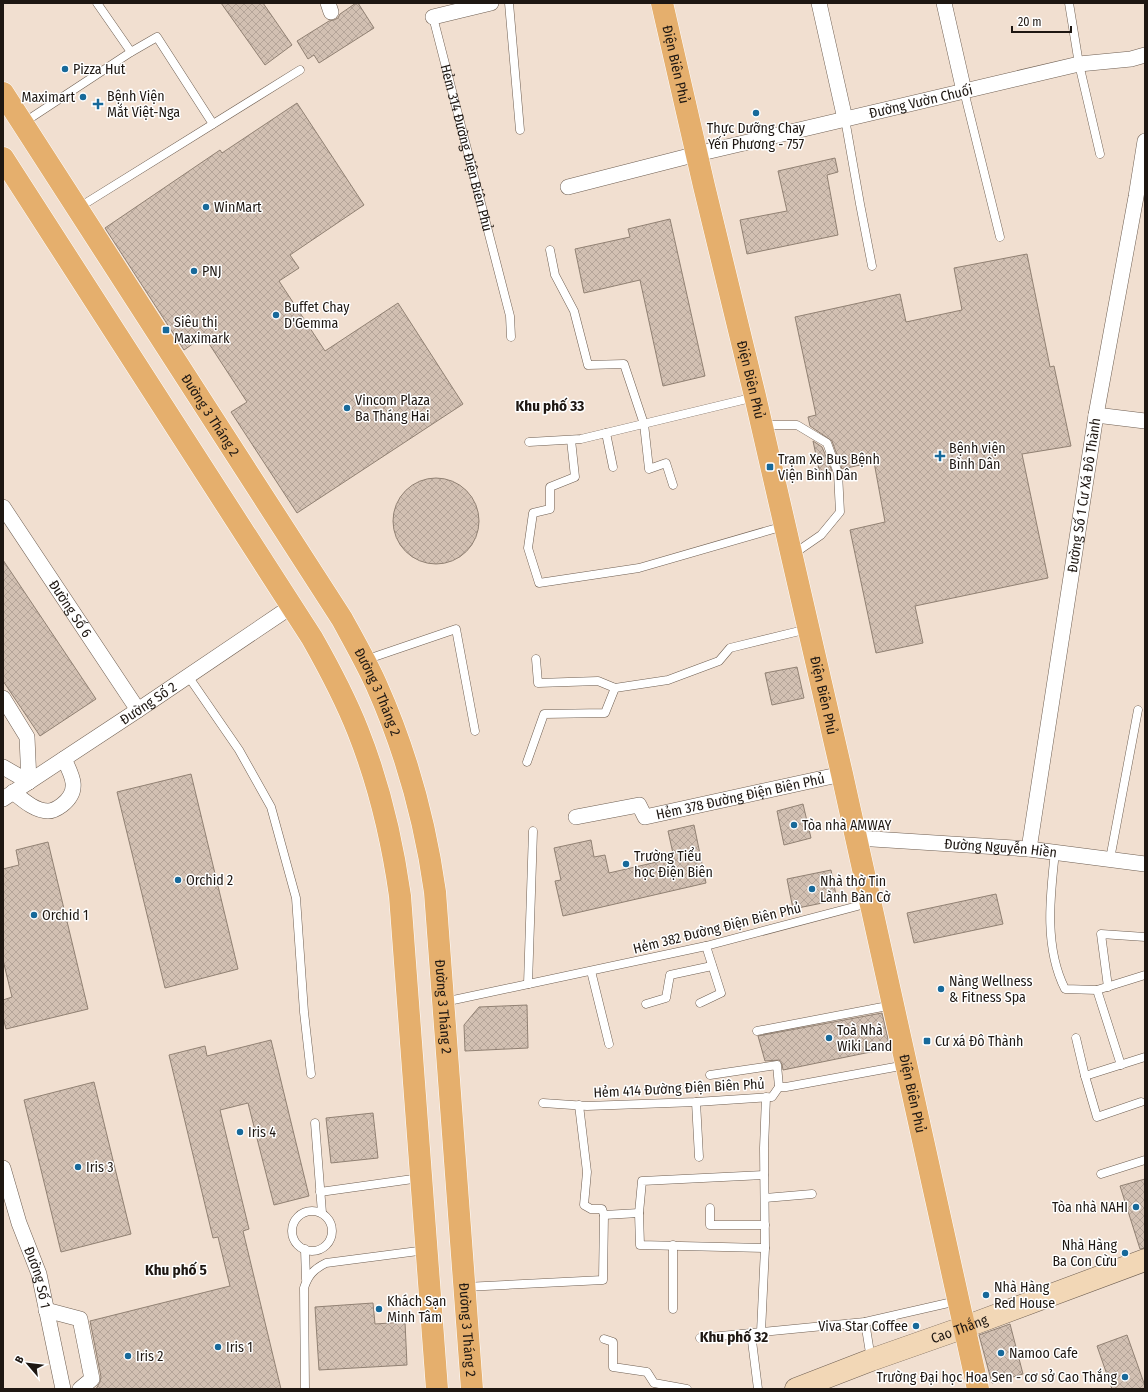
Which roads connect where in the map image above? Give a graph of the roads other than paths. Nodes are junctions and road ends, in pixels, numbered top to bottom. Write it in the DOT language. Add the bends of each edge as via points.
graph roads {
  1 [pos="97,3"];
  2 [pos="491,3"];
  3 [pos="509,3"];
  4 [pos="662,3"];
  5 [pos="819,3"];
  6 [pos="944,3"];
  7 [pos="1069,3"];
  8 [pos="433,17"];
  9 [pos="131,52"];
  10 [pos="1145,55"];
  11 [pos="1079,64"];
  12 [pos="300,70"];
  13 [pos="964,91"];
  14 [pos="3,93"];
  15 [pos="845,119"];
  16 [pos="22,123"];
  17 [pos="213,124"];
  18 [pos="520,130"];
  19 [pos="1145,141"];
  20 [pos="697,154"];
  21 [pos="1100,154"];
  22 [pos="3,158"];
  23 [pos="568,188"];
  24 [pos="1141,198"];
  25 [pos="78,209"];
  26 [pos="1000,237"];
  27 [pos="550,250"];
  28 [pos="872,266"];
  29 [pos="510,337"];
  30 [pos="755,396"];
  31 [pos="1096,415"];
  32 [pos="1145,421"];
  33 [pos="644,424"];
  34 [pos="762,425"];
  35 [pos="606,433"];
  36 [pos="571,440"];
  37 [pos="529,442"];
  38 [pos="613,467"];
  39 [pos="673,484"];
  40 [pos="3,507"];
  41 [pos="785,525"];
  42 [pos="792,555"];
  43 [pos="292,606"];
  44 [pos="809,629"];
  45 [pos="536,659"];
  46 [pos="365,660"];
  47 [pos="188,676"];
  48 [pos="615,688"];
  49 [pos="3,698"];
  50 [pos="138,710"];
  51 [pos="1138,710"];
  52 [pos="475,731"];
  53 [pos="64,759"];
  54 [pos="527,762"];
  55 [pos="3,767"];
  56 [pos="842,774"];
  57 [pos="29,782"];
  58 [pos="8,795"];
  59 [pos="576,817"];
  60 [pos="533,830"];
  61 [pos="857,838"];
  62 [pos="1029,850"];
  63 [pos="1054,852"];
  64 [pos="1110,859"];
  65 [pos="1145,864"];
  66 [pos="871,902"];
  67 [pos="1145,937"];
  68 [pos="706,946"];
  69 [pos="712,966"];
  70 [pos="591,971"];
  71 [pos="1145,974"];
  72 [pos="528,984"];
  73 [pos="1108,987"];
  74 [pos="1097,990"];
  75 [pos="443,1002"];
  76 [pos="700,1003"];
  77 [pos="646,1004"];
  78 [pos="894,1005"];
  79 [pos="757,1031"];
  80 [pos="1076,1038"];
  81 [pos="609,1044"];
  82 [pos="1145,1057"];
  83 [pos="907,1065"];
  84 [pos="1121,1065"];
  85 [pos="311,1074"];
  86 [pos="710,1075"];
  87 [pos="1084,1076"];
  88 [pos="779,1087"];
  89 [pos="766,1097"];
  90 [pos="543,1102"];
  91 [pos="696,1102"];
  92 [pos="1141,1102"];
  93 [pos="579,1105"];
  94 [pos="315,1123"];
  95 [pos="699,1157"];
  96 [pos="1145,1160"];
  97 [pos="3,1168"];
  98 [pos="1102,1174"];
  99 [pos="764,1175"];
  100 [pos="421,1178"];
  101 [pos="320,1192"];
  102 [pos="812,1194"];
  103 [pos="765,1198"];
  104 [pos="710,1208"];
  105 [pos="322,1213"];
  106 [pos="639,1213"];
  107 [pos="604,1215"];
  108 [pos="765,1225"];
  109 [pos="673,1246"];
  110 [pos="765,1248"];
  111 [pos="305,1249"];
  112 [pos="426,1250"];
  113 [pos="1145,1260"];
  114 [pos="306,1280"];
  115 [pos="464,1287"];
  116 [pos="958,1301"];
  117 [pos="673,1309"];
  118 [pos="46,1310"];
  119 [pos="865,1322"];
  120 [pos="965,1327"];
  121 [pos="761,1332"];
  122 [pos="751,1333"];
  123 [pos="700,1338"];
  124 [pos="604,1339"];
  125 [pos="871,1360"];
  126 [pos="63,1389"];
  127 [pos="80,1389"];
  128 [pos="305,1389"];
  129 [pos="437,1389"];
  130 [pos="472,1389"];
  131 [pos="686,1389"];
  132 [pos="758,1389"];
  133 [pos="796,1389"];
  134 [pos="978,1389"];
  1 -- 9 [label="lane"];
  2 -- 8 [label="street, Hẻm 314 Đường Điện Biên Phủ"];
  3 -- 18 [label="lane"];
  4 -- 20 [label="main road, Điện Biên Phủ"];
  5 -- 15 [label="street"];
  6 -- 13 [label="street"];
  7 -- 11 [label="lane"];
  8 -- 29 [label="lane, Hẻm 314 Đường Điện Biên Phủ" via="510,316"];
  9 -- 16 [label="lane"];
  9 -- 17 [label="lane" via="157,38"];
  10 -- 11 [label="street, Đường Vườn Chuối"];
  11 -- 13 [label="street, Đường Vườn Chuối"];
  11 -- 21 [label="lane"];
  12 -- 17 [label="lane"];
  13 -- 15 [label="street, Đường Vườn Chuối"];
  13 -- 26 [label="lane"];
  14 -- 16 [label="main road, Đường 3 Tháng 2"];
  15 -- 20 [label="street, Đường Vườn Chuối"];
  15 -- 28 [label="lane"];
  16 -- 25 [label="main road, Đường 3 Tháng 2"];
  17 -- 25 [label="lane"];
  19 -- 24 [label="street, Ðường Số 1 Cư Xá Đô Thành"];
  20 -- 23 [label="street, Đường Vườn Chuối"];
  20 -- 30 [label="main road, Điện Biên Phủ"];
  22 -- 43 [label="main road"];
  24 -- 31 [label="street, Ðường Số 1 Cư Xá Đô Thành"];
  25 -- 46 [label="main road, Đường 3 Tháng 2" via="342,619"];
  27 -- 33 [label="lane" via="555,276 574,311 588,365 624,364"];
  30 -- 33 [label="lane"];
  30 -- 34 [label="main road, Điện Biên Phủ"];
  31 -- 32 [label="street"];
  31 -- 62 [label="street, Ðường Số 1 Cư Xá Đô Thành"];
  33 -- 35 [label="lane"];
  33 -- 39 [label="lane" via="650,469 666,463"];
  34 -- 41 [label="main road, Điện Biên Phủ"];
  34 -- 42 [label="lane" via="797,425 827,443 838,473 840,512 821,535"];
  35 -- 36 [label="lane"];
  35 -- 38 [label="lane"];
  36 -- 37 [label="lane"];
  36 -- 41 [label="lane" via="575,477 550,487 550,509 533,513 528,548 539,583 639,568"];
  40 -- 50 [label="street, Đường Số 6"];
  41 -- 42 [label="main road, Điện Biên Phủ"];
  42 -- 44 [label="main road, Điện Biên Phủ"];
  43 -- 47 [label="street, Đường Số 2"];
  43 -- 100 [label="main road" via="329,668 350,711 370,763 389,829 400,896"];
  44 -- 48 [label="lane" via="730,648 719,661 668,680"];
  44 -- 56 [label="main road, Điện Biên Phủ"];
  45 -- 48 [label="lane" via="538,683 598,681"];
  46 -- 52 [label="lane" via="456,630"];
  46 -- 75 [label="main road, Đường 3 Tháng 2" via="403,751 423,821 435,892"];
  47 -- 50 [label="street, Đường Số 2"];
  47 -- 85 [label="lane" via="239,750 271,807 296,898"];
  48 -- 54 [label="lane" via="605,713 544,714"];
  49 -- 57 [label="street" via="27,737"];
  50 -- 53 [label="street, Đường Số 2"];
  51 -- 64 [label="lane"];
  53 -- 57 [label="street, Đường Số 2"];
  53 -- 58 [label="street" via="74,790 69,800 58,808 48,812"];
  55 -- 57 [label="street"];
  56 -- 59 [label="street, Hẻm 378 Đường Điện Biên Phủ" via="645,818 638,805"];
  56 -- 61 [label="main road, Điện Biên Phủ"];
  57 -- 58 [label="street, Đường Số 2"];
  60 -- 72 [label="lane"];
  61 -- 62 [label="street, Đường Nguyễn Hiền"];
  61 -- 66 [label="main road, Điện Biên Phủ"];
  62 -- 63 [label="street, Đường Nguyễn Hiền"];
  63 -- 64 [label="street, Đường Nguyễn Hiền"];
  63 -- 74 [label="lane" via="1050,918 1059,978 1065,989"];
  64 -- 65 [label="street, Đường Nguyễn Hiền"];
  66 -- 68 [label="lane, Hẻm 382 Đường Điện Biên Phủ"];
  66 -- 78 [label="main road, Điện Biên Phủ"];
  67 -- 73 [label="lane" via="1102,934"];
  68 -- 69 [label="lane"];
  68 -- 70 [label="lane, Hẻm 382 Đường Điện Biên Phủ"];
  69 -- 76 [label="lane" via="721,993"];
  69 -- 77 [label="lane" via="670,975 666,998"];
  70 -- 72 [label="lane, Hẻm 382 Đường Điện Biên Phủ"];
  70 -- 81 [label="lane"];
  71 -- 73 [label="lane"];
  72 -- 75 [label="lane, Hẻm 382 Đường Điện Biên Phủ"];
  73 -- 74 [label="lane"];
  74 -- 84 [label="lane"];
  75 -- 115 [label="main road, Đường 3 Tháng 2"];
  78 -- 79 [label="lane"];
  78 -- 83 [label="main road, Điện Biên Phủ"];
  80 -- 87 [label="lane"];
  82 -- 84 [label="lane"];
  83 -- 88 [label="lane, Hẻm 414 Đường Điện Biên Phủ"];
  83 -- 116 [label="main road, Điện Biên Phủ"];
  84 -- 87 [label="lane"];
  86 -- 88 [label="lane" via="777,1065"];
  87 -- 92 [label="lane" via="1097,1117"];
  88 -- 89 [label="lane, Hẻm 414 Đường Điện Biên Phủ" via="772,1097"];
  89 -- 91 [label="lane, Hẻm 414 Đường Điện Biên Phủ"];
  89 -- 99 [label="lane"];
  90 -- 93 [label="lane, Hẻm 414 Đường Điện Biên Phủ"];
  91 -- 93 [label="lane, Hẻm 414 Đường Điện Biên Phủ"];
  91 -- 95 [label="lane"];
  93 -- 107 [label="lane" via="587,1172 584,1205 591,1209 602,1209"];
  94 -- 101 [label="lane"];
  96 -- 98 [label="lane"];
  97 -- 118 [label="street, Đường Số 1" via="18,1223 39,1274"];
  99 -- 103 [label="lane"];
  99 -- 106 [label="lane" via="642,1181"];
  100 -- 101 [label="lane"];
  100 -- 112 [label="main road"];
  101 -- 105 [label="lane"];
  102 -- 103 [label="lane"];
  103 -- 108 [label="lane"];
  104 -- 108 [label="lane" via="710,1225"];
  105 -- 111 [label="lane" via="330,1221 332,1228 330,1241 314,1251"];
  105 -- 111 [label="lane" via="314,1211 300,1215 293,1226 294,1239"];
  106 -- 107 [label="lane"];
  106 -- 109 [label="lane" via="640,1245"];
  107 -- 115 [label="lane" via="604,1280"];
  108 -- 110 [label="lane"];
  109 -- 110 [label="lane"];
  109 -- 117 [label="lane"];
  110 -- 121 [label="lane"];
  111 -- 114 [label="lane"];
  112 -- 114 [label="lane" via="326,1263 312,1272"];
  112 -- 129 [label="main road"];
  113 -- 120 [label="main road, Cao Thắng"];
  114 -- 128 [label="lane"];
  115 -- 130 [label="main road, Đường 3 Tháng 2"];
  116 -- 119 [label="lane"];
  116 -- 120 [label="main road, Điện Biên Phủ"];
  118 -- 126 [label="street, Đường Số 1"];
  118 -- 127 [label="street" via="80,1319 92,1379"];
  119 -- 121 [label="lane"];
  119 -- 125 [label="lane"];
  120 -- 125 [label="main road, Cao Thắng"];
  120 -- 134 [label="main road, Điện Biên Phủ"];
  121 -- 122 [label="lane"];
  122 -- 123 [label="lane"];
  122 -- 132 [label="lane"];
  124 -- 131 [label="lane" via="613,1342 613,1367 647,1372 654,1383"];
  125 -- 133 [label="main road, Cao Thắng"];
}
